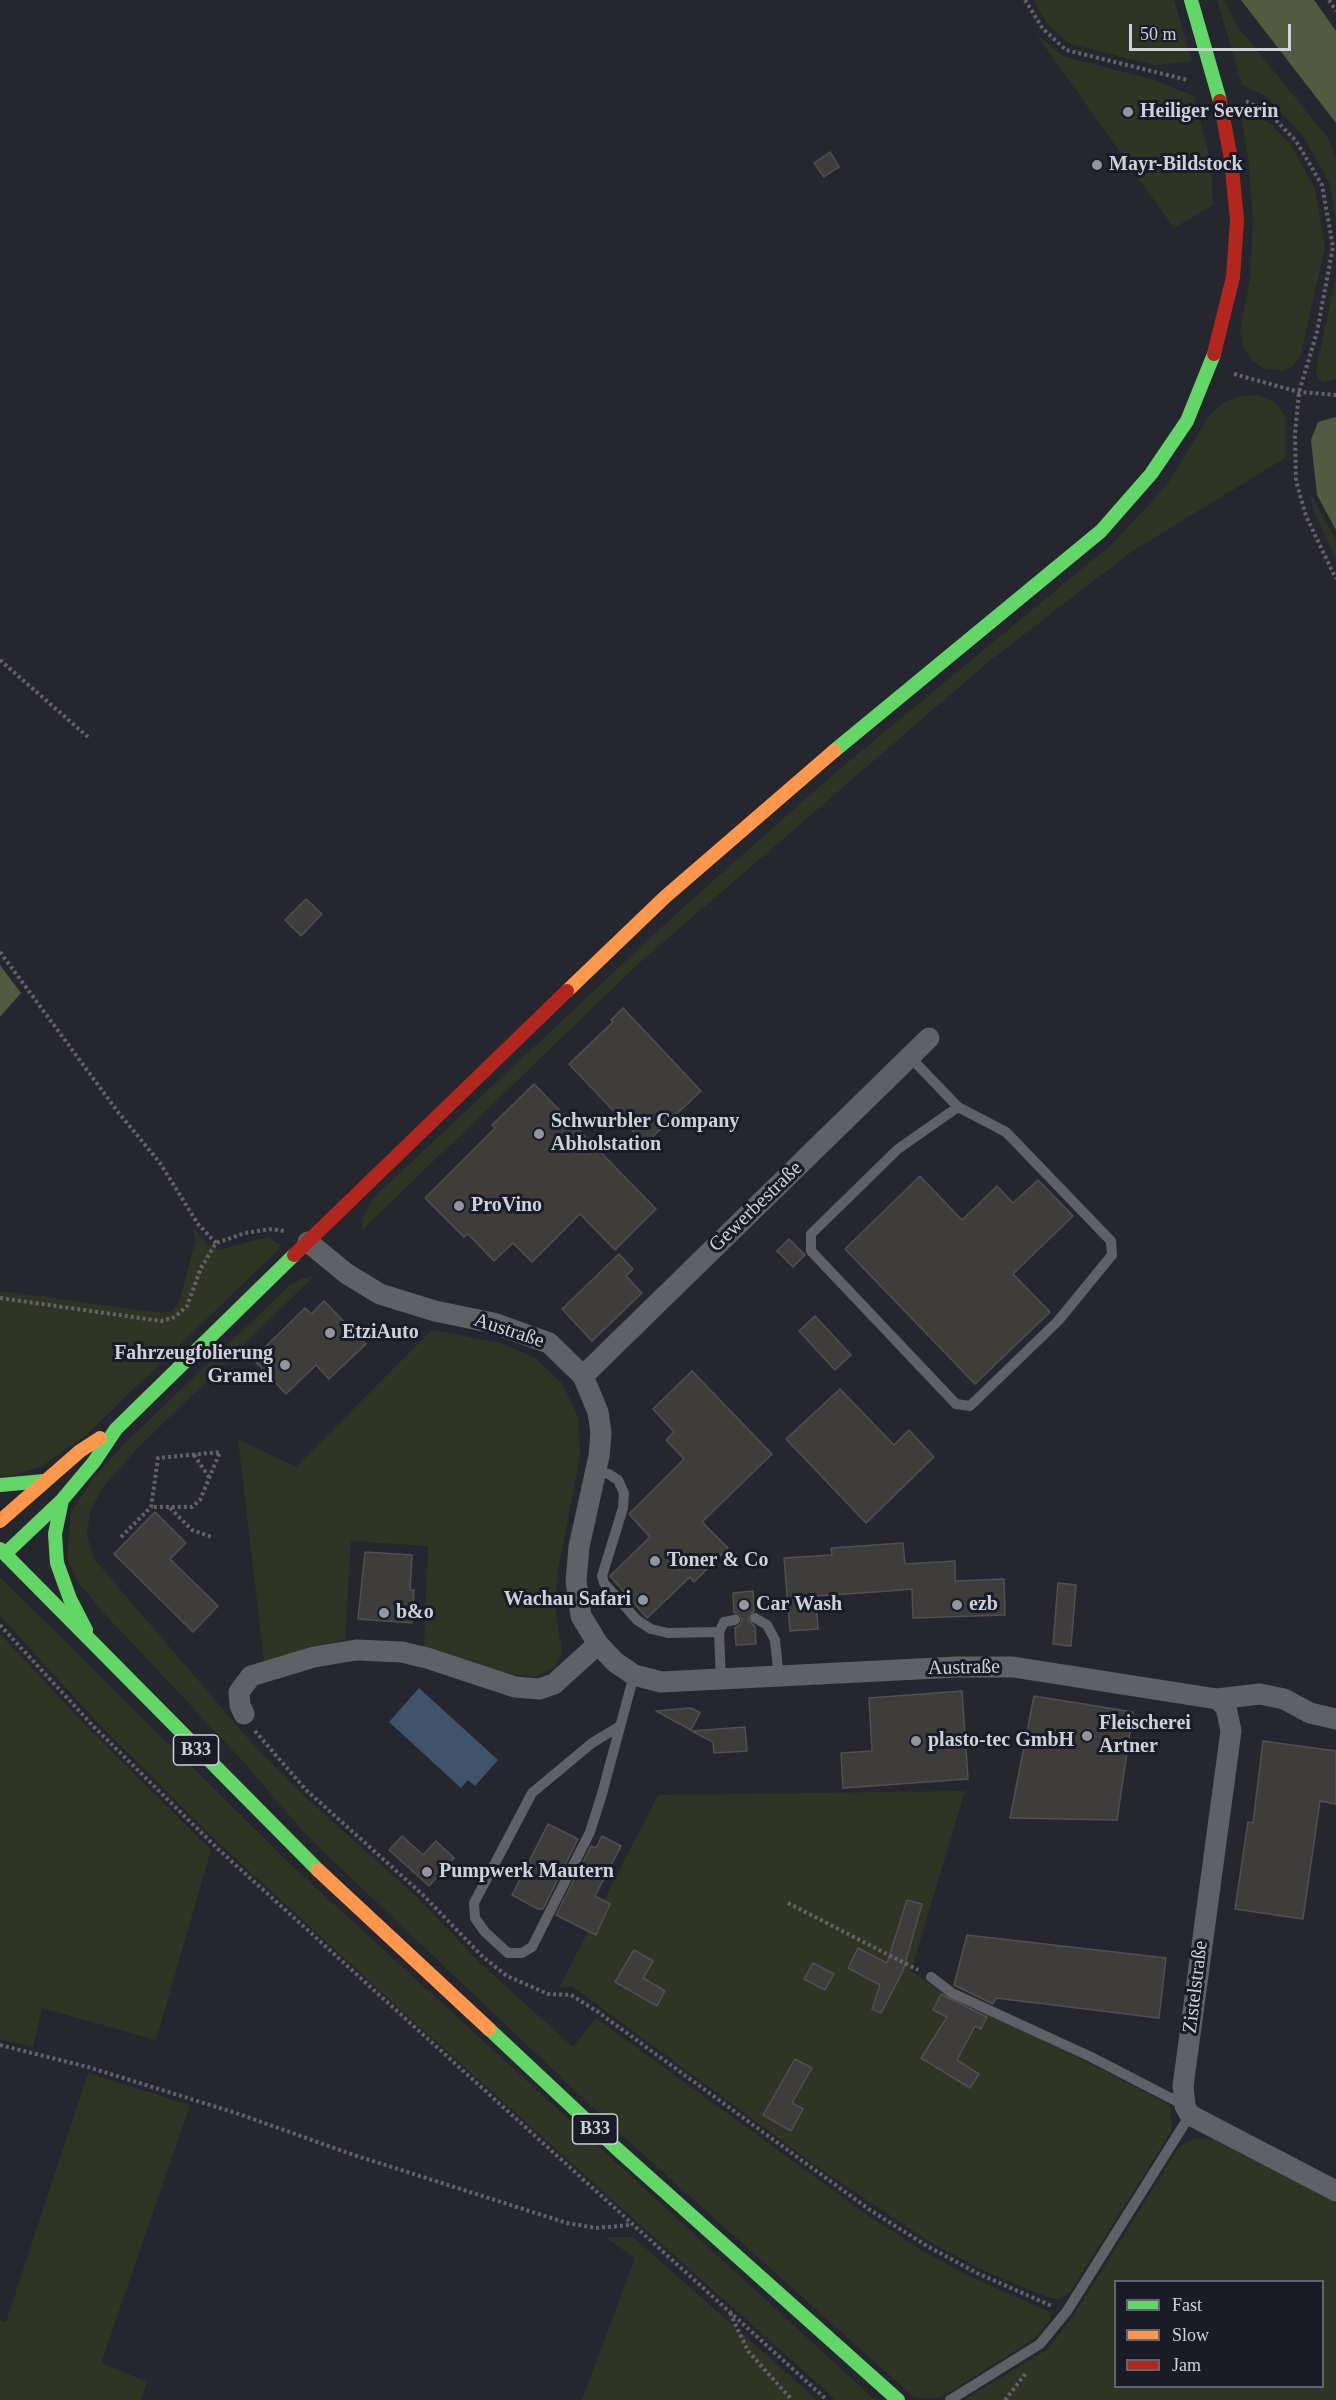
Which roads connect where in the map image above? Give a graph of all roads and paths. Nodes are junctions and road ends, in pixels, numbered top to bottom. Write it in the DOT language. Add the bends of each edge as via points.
graph roads {
  1 [pos="1025,0"];
  2 [pos="1191,0"];
  3 [pos="1329,0"];
  4 [pos="1336,11"];
  5 [pos="1197,82"];
  6 [pos="1239,98"];
  7 [pos="1211,365"];
  8 [pos="1299,392"];
  9 [pos="1336,395"];
  10 [pos="1336,579"];
  11 [pos="0,660"];
  12 [pos="88,737"];
  13 [pos="0,952"];
  14 [pos="929,1038"];
  15 [pos="910,1057"];
  16 [pos="958,1107"];
  17 [pos="308,1242"];
  18 [pos="216,1243"];
  19 [pos="0,1298"];
  20 [pos="583,1376"];
  21 [pos="116,1429"];
  22 [pos="194,1455"];
  23 [pos="596,1471"];
  24 [pos="209,1478"];
  25 [pos="44,1481"];
  26 [pos="0,1485"];
  27 [pos="62,1500"];
  28 [pos="151,1507"];
  29 [pos="169,1507"];
  30 [pos="0,1521"];
  31 [pos="121,1537"];
  32 [pos="212,1537"];
  33 [pos="3,1551"];
  34 [pos="755,1618"];
  35 [pos="735,1620"];
  36 [pos="0,1625"];
  37 [pos="719,1632"];
  38 [pos="598,1644"];
  39 [pos="94,1646"];
  40 [pos="634,1675"];
  41 [pos="779,1678"];
  42 [pos="721,1680"];
  43 [pos="1217,1699"];
  44 [pos="244,1714"];
  45 [pos="1336,1719"];
  46 [pos="620,1726"];
  47 [pos="788,1903"];
  48 [pos="931,1977"];
  49 [pos="0,2045"];
  50 [pos="1188,2110"];
  51 [pos="1336,2191"];
  52 [pos="631,2225"];
  53 [pos="729,2311"];
  54 [pos="1067,2311"];
  55 [pos="792,2400"];
  56 [pos="827,2400"];
  57 [pos="898,2400"];
  58 [pos="950,2400"];
  1 -- 5 [label="path" via="1043,29 1066,50"];
  2 -- 7 [label="main road" via="1222,108 1232,159 1236,220 1233,276"];
  3 -- 4 [label="path"];
  6 -- 8 [label="path" via="1268,112 1296,141 1322,185 1333,247 1317,332"];
  7 -- 8 [label="path"];
  7 -- 17 [label="main road" via="1187,421 1151,474 1101,531 824,759 665,897"];
  8 -- 9 [label="path"];
  8 -- 10 [label="path" via="1296,481 1306,516"];
  11 -- 12 [label="path"];
  13 -- 18 [label="path" via="160,1163 198,1224"];
  14 -- 15 [label="street, Gewerbestraße"];
  15 -- 16 [label="lane"];
  15 -- 20 [label="street, Gewerbestraße"];
  16 -- 16 [label="lane" via="898,1149 811,1234 811,1251 956,1404 970,1406 1058,1321 1112,1255 1111,1240 1006,1132"];
  17 -- 18 [label="path" via="291,1232 273,1229"];
  17 -- 20 [label="street, Austraße" via="347,1274 380,1294 493,1323 549,1343"];
  17 -- 21 [label="main road"];
  18 -- 19 [label="path" via="187,1305 175,1317 161,1321"];
  20 -- 23 [label="street, Austraße" via="598,1412 601,1433"];
  21 -- 25 [label="main road" via="80,1450"];
  21 -- 27 [label="main road"];
  22 -- 24 [label="path"];
  22 -- 24 [label="path" via="220,1452"];
  22 -- 28 [label="path" via="158,1458"];
  23 -- 37 [label="lane" via="618,1480 624,1493 602,1576 604,1583 637,1620 651,1629 668,1633"];
  23 -- 38 [label="street, Austraße" via="579,1547 576,1581 581,1616"];
  24 -- 29 [label="path" via="200,1500 192,1507"];
  25 -- 26 [label="main road"];
  25 -- 30 [label="main road"];
  27 -- 33 [label="main road"];
  27 -- 39 [label="main road, B33" via="54,1534 57,1563"];
  28 -- 29 [label="path"];
  28 -- 31 [label="path"];
  29 -- 32 [label="path" via="192,1530"];
  33 -- 39 [label="main road, B33"];
  34 -- 41 [label="lane" via="767,1625 775,1640"];
  35 -- 37 [label="lane" via="724,1622"];
  36 -- 52 [label="path" via="94,1727 218,1849"];
  37 -- 42 [label="lane"];
  38 -- 40 [label="street, Austraße"];
  38 -- 44 [label="street" via="554,1684 539,1689 515,1687 402,1652 356,1650 314,1657 251,1676 238,1697"];
  39 -- 57 [label="main road, B33" via="315,1868 607,2140"];
  40 -- 42 [label="street, Austraße" via="661,1682"];
  40 -- 46 [label="lane"];
  41 -- 42 [label="street, Austraße"];
  41 -- 43 [label="street, Austraße" via="1013,1667"];
  43 -- 45 [label="street, Austraße" via="1260,1694"];
  43 -- 50 [label="street, Zistelstraße" via="1226,1707 1231,1731 1183,2086"];
  44 -- 54 [label="path" via="265,1745 306,1790 507,1976 548,1994 571,1995 598,2012 815,2172 927,2247"];
  46 -- 46 [label="lane" via="590,1832 532,1947 522,1953 508,1953 475,1918 474,1903 532,1793 592,1743"];
  47 -- 48 [label="path"];
  48 -- 50 [label="lane" via="952,1993 1091,2058"];
  49 -- 52 [label="path" via="88,2067 237,2113 567,2223 596,2228"];
  50 -- 51 [label="street"];
  50 -- 54 [label="lane"];
  52 -- 53 [label="path"];
  53 -- 55 [label="path" via="748,2351"];
  53 -- 56 [label="path"];
  54 -- 58 [label="lane" via="1041,2344"];
}
